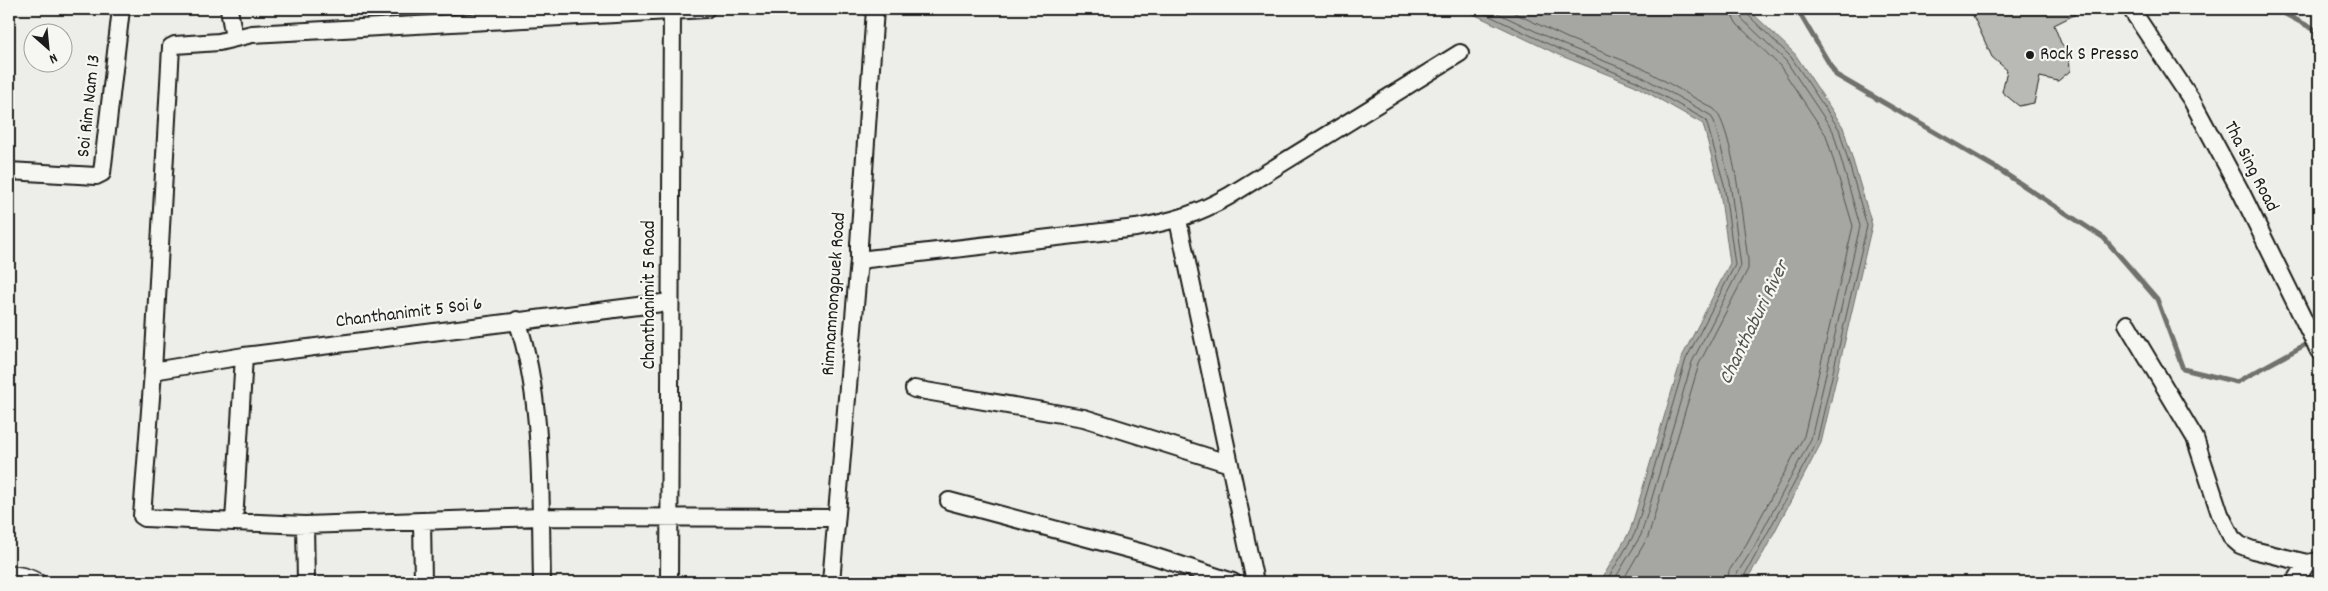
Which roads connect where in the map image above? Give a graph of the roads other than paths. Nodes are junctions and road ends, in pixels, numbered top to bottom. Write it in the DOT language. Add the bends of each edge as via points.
graph roads {
  1 [pos="121,9"];
  2 [pos="229,9"];
  3 [pos="706,9"];
  4 [pos="875,9"];
  5 [pos="2131,9"];
  6 [pos="672,10"];
  7 [pos="234,38"];
  8 [pos="1460,53"];
  9 [pos="9,171"];
  10 [pos="1178,220"];
  11 [pos="860,260"];
  12 [pos="670,302"];
  13 [pos="517,320"];
  14 [pos="2127,324"];
  15 [pos="2319,351"];
  16 [pos="244,356"];
  17 [pos="153,371"];
  18 [pos="914,389"];
  19 [pos="1230,464"];
  20 [pos="949,501"];
  21 [pos="540,517"];
  22 [pos="669,517"];
  23 [pos="835,518"];
  24 [pos="422,521"];
  25 [pos="234,522"];
  26 [pos="305,525"];
  27 [pos="2313,562"];
  28 [pos="9,571"];
  29 [pos="43,582"];
  30 [pos="306,582"];
  31 [pos="423,582"];
  32 [pos="542,582"];
  33 [pos="669,582"];
  34 [pos="831,582"];
  35 [pos="1233,582"];
  36 [pos="1255,582"];
  37 [pos="2295,582"];
  1 -- 9 [label="street, Soi Rim Nam 13" via="102,173 96,176"];
  2 -- 7 [label="street"];
  3 -- 6 [label="street"];
  4 -- 11 [label="street, Rimnamnongpuek Road"];
  5 -- 15 [label="street, Tha Sing Road" via="2191,99"];
  6 -- 7 [label="street" via="252,34"];
  6 -- 12 [label="street, Chanthanimit 5 Road"];
  7 -- 17 [label="street" via="171,47"];
  8 -- 10 [label="street" via="1223,200"];
  10 -- 11 [label="street" via="1136,228"];
  10 -- 19 [label="street"];
  11 -- 23 [label="street, Rimnamnongpuek Road"];
  12 -- 13 [label="street, Chanthanimit 5 Soi 6"];
  12 -- 22 [label="street, Chanthanimit 5 Road"];
  13 -- 16 [label="street, Chanthanimit 5 Soi 6"];
  13 -- 21 [label="street" via="537,422"];
  14 -- 27 [label="street" via="2195,438 2220,514 2232,538 2253,550"];
  16 -- 17 [label="street, Chanthanimit 5 Soi 6"];
  16 -- 25 [label="street"];
  17 -- 25 [label="street" via="142,517"];
  18 -- 19 [label="street" via="1084,418"];
  19 -- 36 [label="street"];
  20 -- 35 [label="street" via="1148,554"];
  21 -- 22 [label="street"];
  21 -- 24 [label="street"];
  21 -- 32 [label="street"];
  22 -- 23 [label="street"];
  22 -- 33 [label="street, Chanthanimit 5 Road"];
  23 -- 34 [label="street, Rimnamnongpuek Road"];
  24 -- 26 [label="street"];
  24 -- 31 [label="street"];
  25 -- 26 [label="street"];
  26 -- 30 [label="street"];
  27 -- 37 [label="street"];
  28 -- 29 [label="lane" via="19,571"];
}
